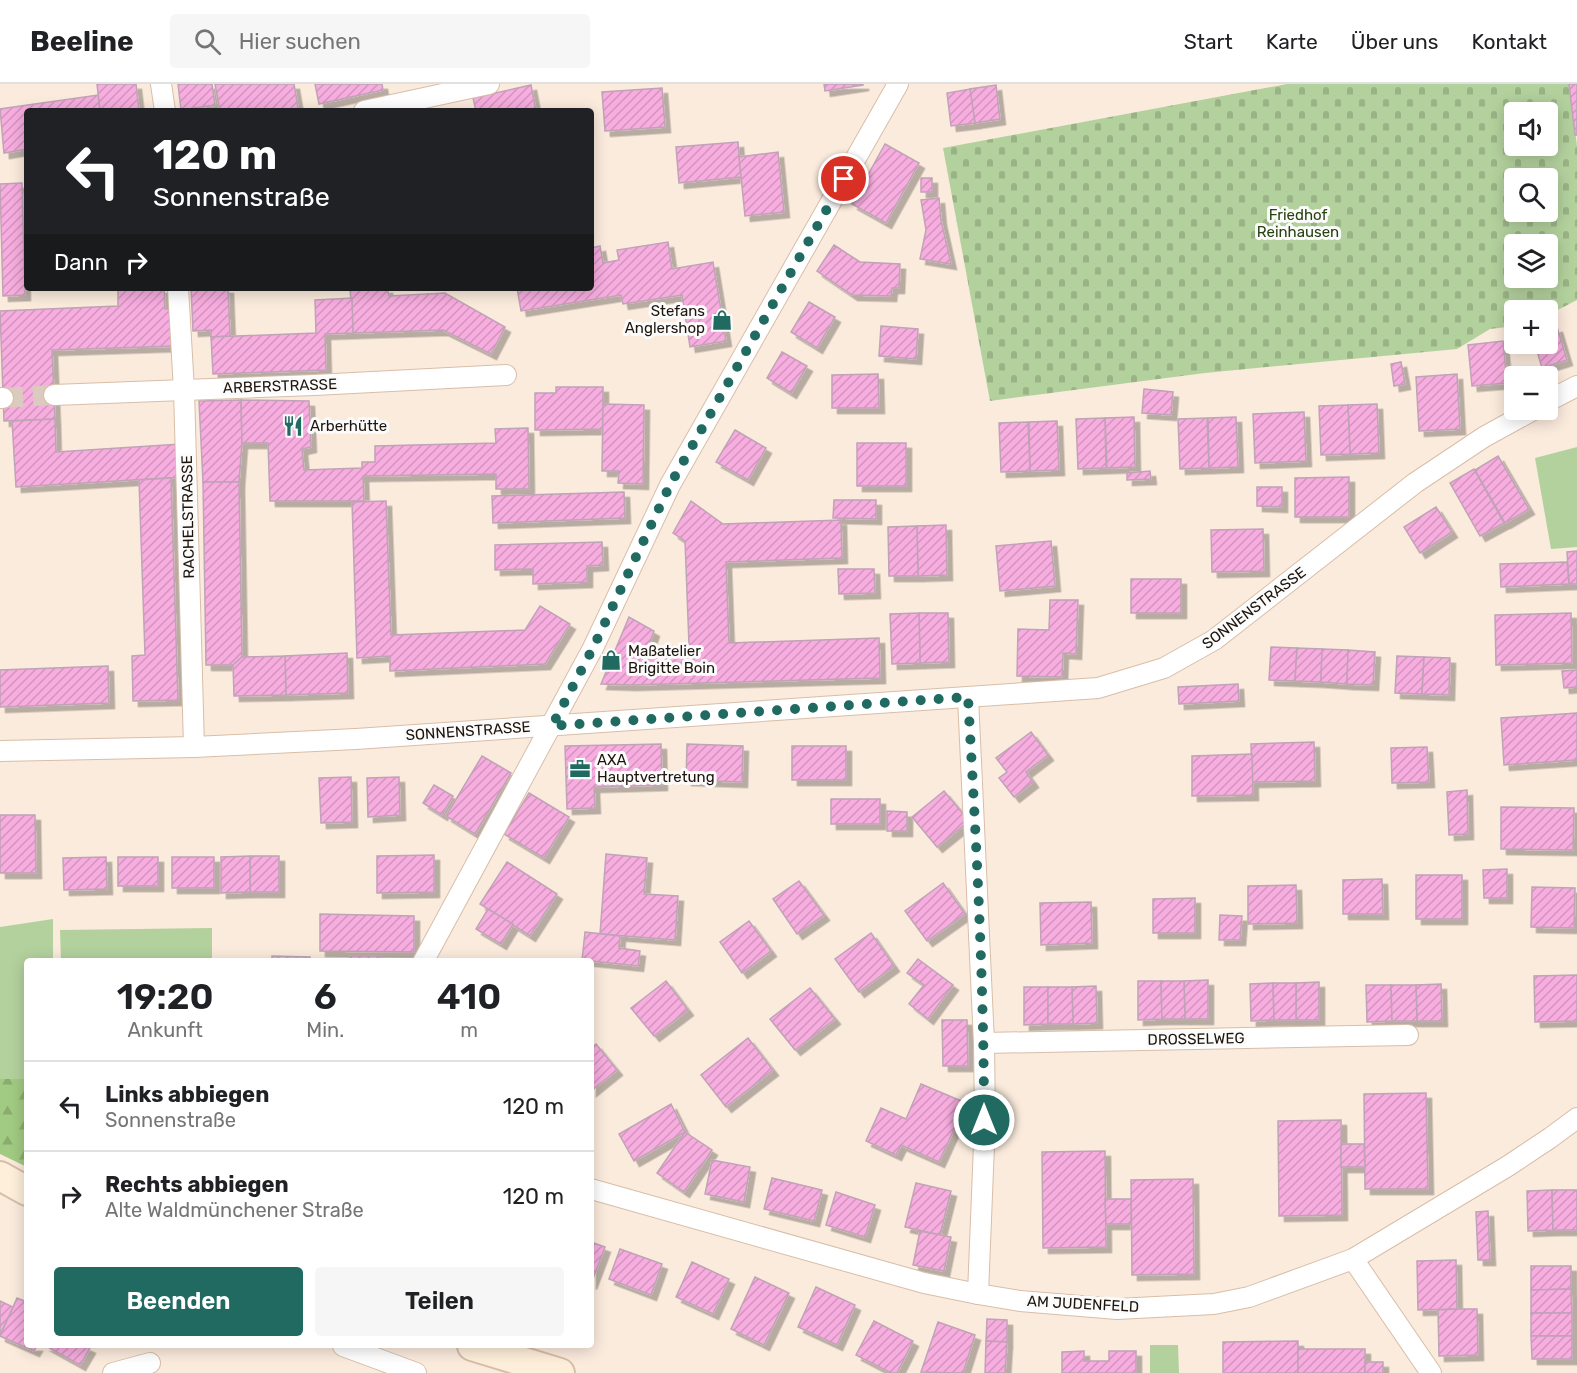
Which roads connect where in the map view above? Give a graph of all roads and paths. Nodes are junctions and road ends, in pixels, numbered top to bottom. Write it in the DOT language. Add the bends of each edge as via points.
graph roads {
  1 [pos="161,84"];
  2 [pos="489,84"];
  3 [pos="898,84"];
  4 [pos="165,108"];
  5 [pos="378,108"];
  6 [pos="178,291"];
  7 [pos="506,375"];
  8 [pos="1577,386"];
  9 [pos="184,390"];
  10 [pos="54,395"];
  11 [pos="1558,396"];
  12 [pos="1515,420"];
  13 [pos="968,697"];
  14 [pos="552,726"];
  15 [pos="194,747"];
  16 [pos="0,751"];
  17 [pos="425,958"];
  18 [pos="1408,1035"];
  19 [pos="984,1043"];
  20 [pos="1577,1118"];
  21 [pos="0,1176"];
  22 [pos="24,1189"];
  23 [pos="594,1190"];
  24 [pos="1353,1259"];
  25 [pos="978,1294"];
  26 [pos="349,1348"];
  27 [pos="479,1348"];
  28 [pos="150,1363"];
  29 [pos="112,1373"];
  30 [pos="416,1373"];
  31 [pos="560,1373"];
  32 [pos="1431,1373"];
  1 -- 4 [label="street"];
  2 -- 5 [label="street"];
  3 -- 14 [label="street" via="670,485"];
  6 -- 9 [label="street, RACHELSTRASSE"];
  7 -- 9 [label="street, ARBERSTRASSE"];
  8 -- 11 [label="street"];
  9 -- 10 [label="street, ARBERSTRASSE"];
  9 -- 15 [label="street, RACHELSTRASSE"];
  12 -- 13 [label="street, SONNENSTRASSE" via="1415,483 1189,656 1098,688"];
  13 -- 14 [label="street, SONNENSTRASSE"];
  13 -- 19 [label="street"];
  14 -- 15 [label="street, SONNENSTRASSE"];
  14 -- 17 [label="street"];
  15 -- 16 [label="street, SONNENSTRASSE"];
  18 -- 19 [label="street, DROSSELWEG"];
  19 -- 25 [label="street"];
  20 -- 24 [label="street, AM JUDENFELD" via="1508,1166"];
  21 -- 22 [label="main road"];
  23 -- 25 [label="street, AM JUDENFELD" via="924,1283"];
  24 -- 25 [label="street, AM JUDENFELD" via="1270,1291 1214,1304 1116,1309"];
  24 -- 32 [label="street"];
  26 -- 30 [label="street"];
  27 -- 31 [label="main road"];
  28 -- 29 [label="street"];
}
